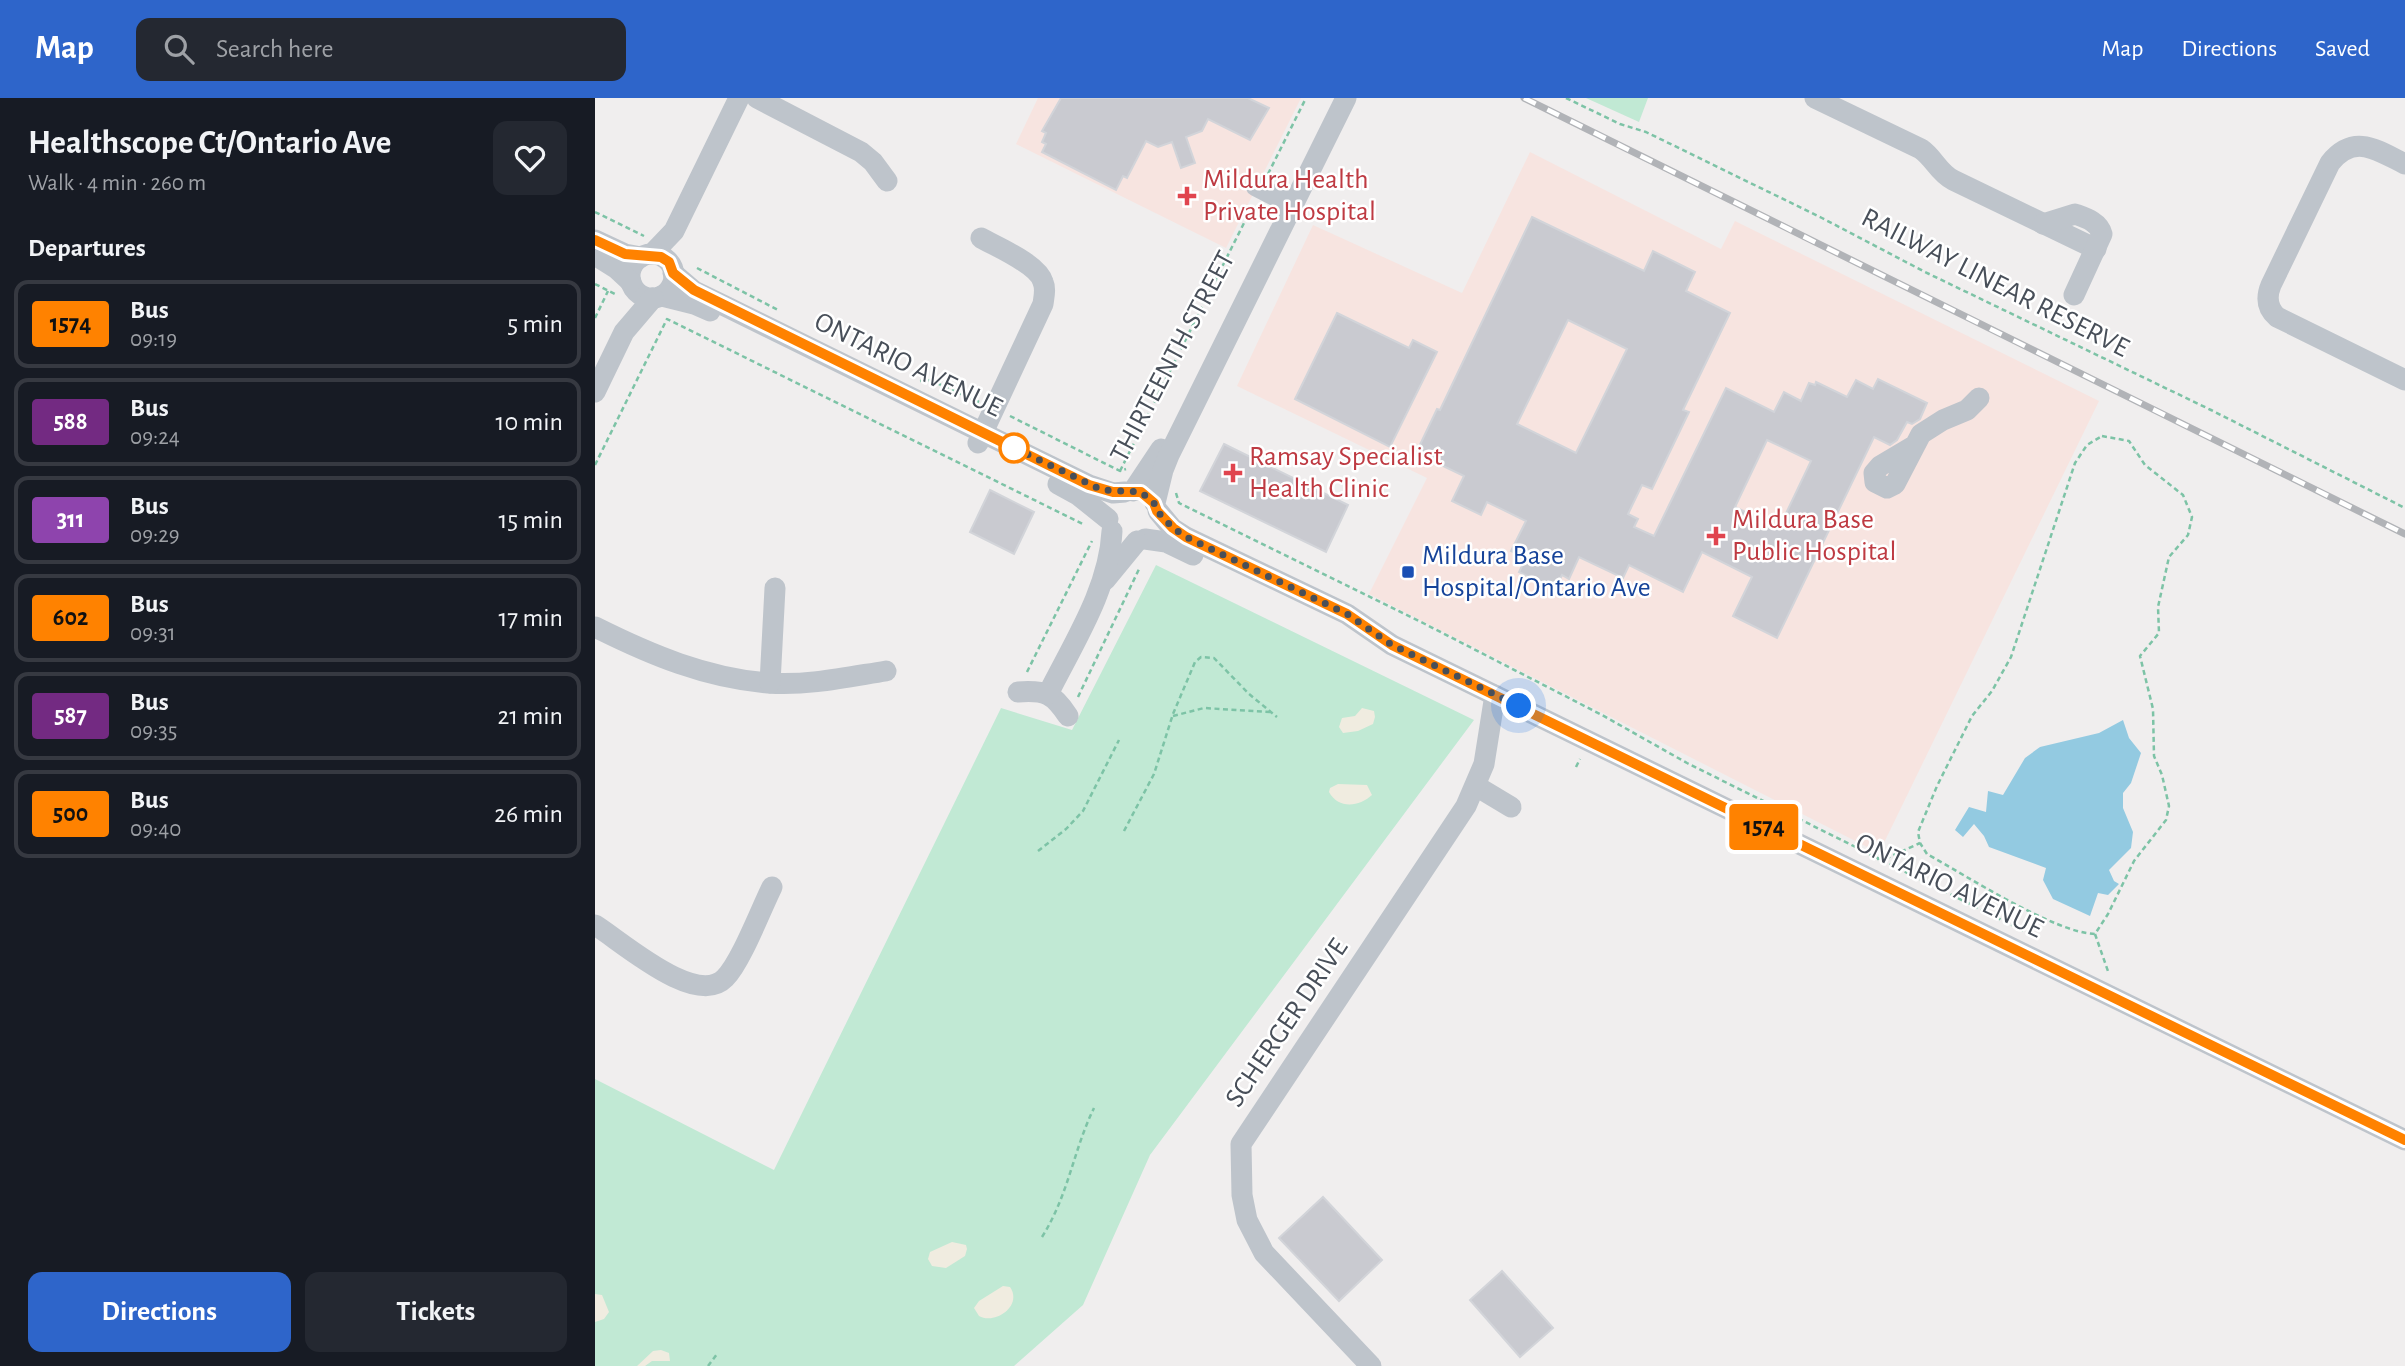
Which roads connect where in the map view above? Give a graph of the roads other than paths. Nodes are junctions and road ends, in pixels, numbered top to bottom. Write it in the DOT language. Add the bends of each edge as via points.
graph roads {
  1 [pos="739,98"];
  2 [pos="757,98"];
  3 [pos="1335,98"];
  4 [pos="1346,98"];
  5 [pos="1815,98"];
  6 [pos="2405,164"];
  7 [pos="887,181"];
  8 [pos="1258,187"];
  9 [pos="1289,203"];
  10 [pos="981,238"];
  11 [pos="595,240"];
  12 [pos="662,253"];
  13 [pos="595,255"];
  14 [pos="632,285"];
  15 [pos="2074,295"];
  16 [pos="657,297"];
  17 [pos="624,332"];
  18 [pos="2405,380"];
  19 [pos="595,392"];
  20 [pos="1979,398"];
  21 [pos="980,439"];
  22 [pos="1912,447"];
  23 [pos="1142,490"];
  24 [pos="1105,519"];
  25 [pos="1142,547"];
  26 [pos="1102,584"];
  27 [pos="775,588"];
  28 [pos="595,627"];
  29 [pos="1392,645"];
  30 [pos="886,671"];
  31 [pos="1022,682"];
  32 [pos="770,683"];
  33 [pos="1048,694"];
  34 [pos="1495,695"];
  35 [pos="1073,707"];
  36 [pos="1476,786"];
  37 [pos="1511,807"];
  38 [pos="772,887"];
  39 [pos="595,925"];
  40 [pos="2405,1140"];
  41 [pos="1371,1366"];
  1 -- 12 [label="street"];
  2 -- 7 [label="street" via="854,147"];
  3 -- 9 [label="street, THIRTEENTH STREET"];
  4 -- 9 [label="street, THIRTEENTH STREET"];
  5 -- 15 [label="street" via="1921,149 1943,175 2096,249"];
  6 -- 18 [label="street" via="2365,146 2350,147 2337,155 2267,298 2277,317"];
  8 -- 9 [label="street"];
  9 -- 23 [label="street, THIRTEENTH STREET" via="1169,455"];
  10 -- 21 [label="street" via="1032,268 1044,284 1042,304"];
  11 -- 12 [label="street, ONTARIO AVENUE" via="625,254"];
  12 -- 14 [label="street" via="631,268"];
  12 -- 16 [label="street" via="671,286"];
  12 -- 21 [label="street, ONTARIO AVENUE" via="694,290"];
  13 -- 14 [label="street"];
  14 -- 16 [label="street, ONTARIO AVENUE" via="639,294"];
  14 -- 17 [label="street"];
  16 -- 17 [label="street"];
  16 -- 21 [label="street, ONTARIO AVENUE" via="694,304"];
  17 -- 19 [label="street"];
  20 -- 22 [label="street" via="1967,410 1931,426"];
  21 -- 23 [label="street, ONTARIO AVENUE" via="1089,485 1113,492"];
  21 -- 24 [label="street, ONTARIO AVENUE" via="1072,491"];
  23 -- 24 [label="street" via="1111,503"];
  23 -- 25 [label="street" via="1156,527"];
  23 -- 29 [label="street, ONTARIO AVENUE" via="1186,537 1347,614"];
  24 -- 25 [label="street, ONTARIO AVENUE" via="1123,540"];
  24 -- 26 [label="street" via="1111,546"];
  25 -- 26 [label="street"];
  25 -- 29 [label="street, ONTARIO AVENUE" via="1166,542 1350,631"];
  26 -- 33 [label="street"];
  27 -- 32 [label="street"];
  28 -- 32 [label="street" via="705,673"];
  29 -- 34 [label="street, ONTARIO AVENUE"];
  30 -- 32 [label="street"];
  31 -- 33 [label="street"];
  33 -- 35 [label="street"];
  34 -- 36 [label="street, SCHERGER DRIVE" via="1490,738"];
  34 -- 40 [label="street, ONTARIO AVENUE"];
  36 -- 37 [label="street"];
  36 -- 41 [label="street, SCHERGER DRIVE" via="1453,828 1241,1144 1247,1220 1264,1253"];
  38 -- 39 [label="street" via="732,969 713,985 690,983 655,966"];
}
